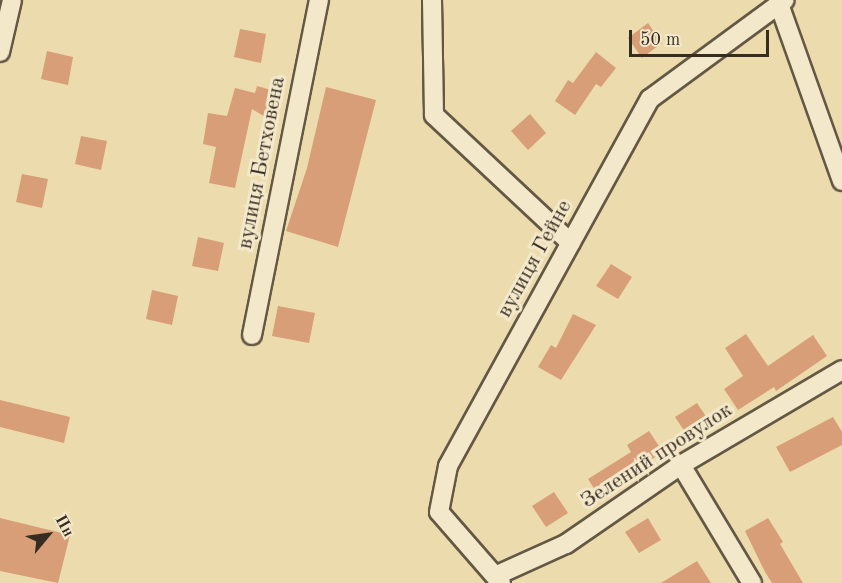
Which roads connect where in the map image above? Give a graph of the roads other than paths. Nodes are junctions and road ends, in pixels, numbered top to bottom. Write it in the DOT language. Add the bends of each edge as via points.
graph roads {
  1 [pos="12,0"];
  2 [pos="319,0"];
  3 [pos="432,0"];
  4 [pos="782,2"];
  5 [pos="0,52"];
  6 [pos="842,181"];
  7 [pos="571,243"];
  8 [pos="252,335"];
  9 [pos="842,370"];
  10 [pos="681,465"];
  11 [pos="498,579"];
  12 [pos="752,583"];
  1 -- 5 [label="street"];
  2 -- 8 [label="street, вулиця Бетховена"];
  3 -- 7 [label="street" via="434,116"];
  4 -- 6 [label="street"];
  4 -- 7 [label="street, вулиця Гейне" via="650,99"];
  7 -- 11 [label="street, вулиця Гейне" via="448,466 439,512"];
  9 -- 10 [label="street, Зелений провулок"];
  10 -- 11 [label="street, Зелений провулок" via="566,544"];
  10 -- 12 [label="street"];
}
